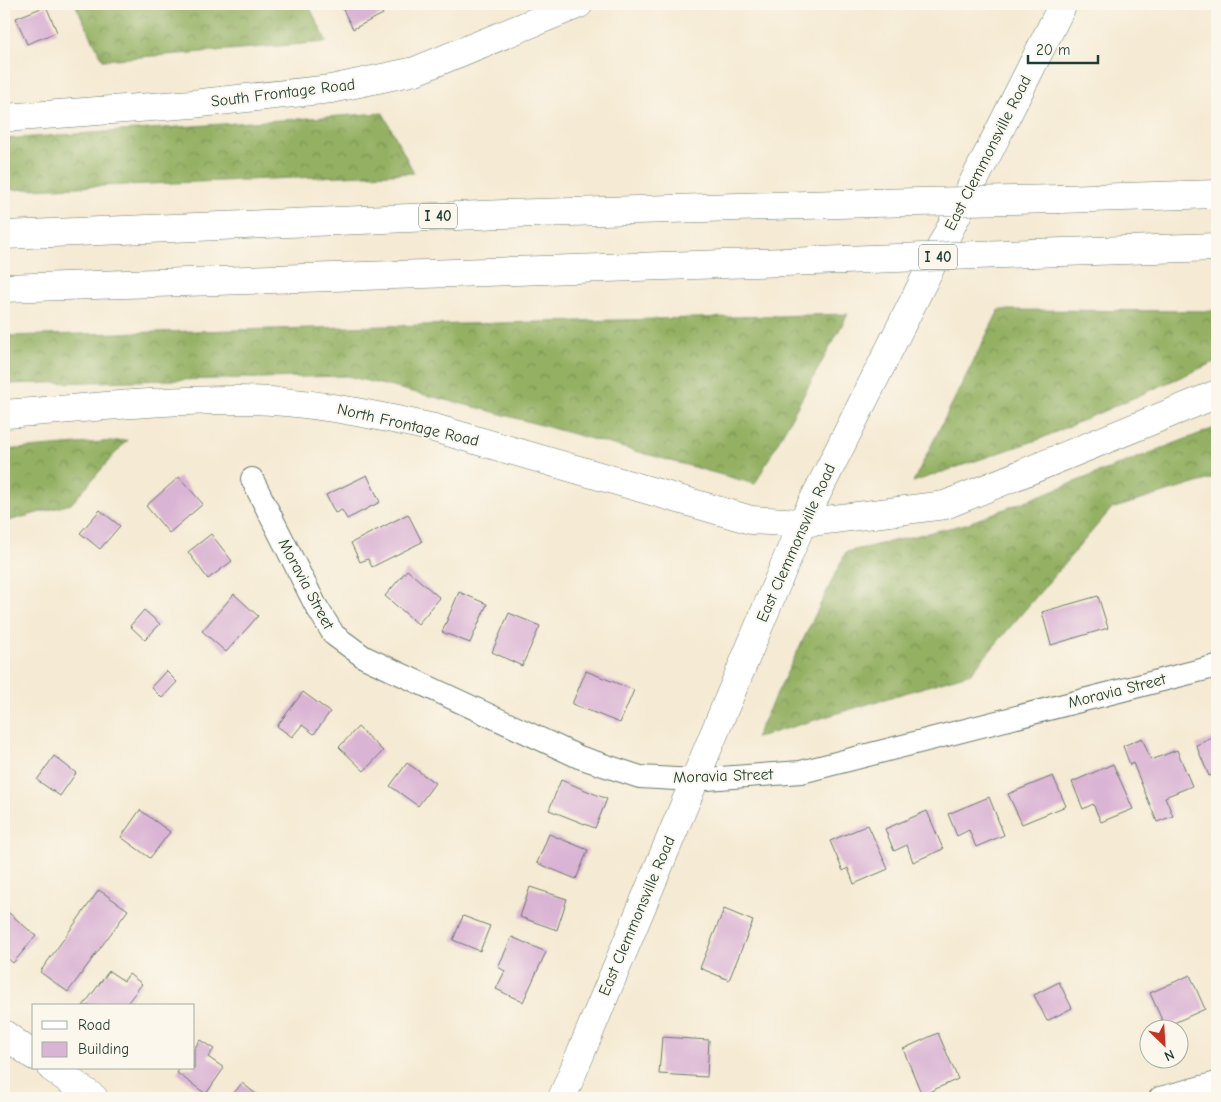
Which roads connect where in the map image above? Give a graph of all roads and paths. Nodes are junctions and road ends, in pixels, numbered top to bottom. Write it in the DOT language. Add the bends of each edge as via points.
graph roads {
  1 [pos="579,4"];
  2 [pos="1063,4"];
  3 [pos="4,118"];
  4 [pos="1217,194"];
  5 [pos="4,235"];
  6 [pos="1217,247"];
  7 [pos="4,288"];
  8 [pos="1217,394"];
  9 [pos="4,414"];
  10 [pos="252,478"];
  11 [pos="802,522"];
  12 [pos="1217,666"];
  13 [pos="694,780"];
  14 [pos="4,1034"];
  15 [pos="32,1055"];
  16 [pos="55,1070"];
  17 [pos="1217,1083"];
  18 [pos="94,1098"];
  19 [pos="562,1098"];
  20 [pos="1160,1098"];
  1 -- 3 [label="main road, South Frontage Road" via="415,71 331,89 192,104"];
  2 -- 11 [label="main road, East Clemmonsville Road"];
  4 -- 5 [label="main road, I 40, bridge" via="504,214"];
  6 -- 7 [label="main road, I 40, bridge"];
  8 -- 11 [label="main road, North Frontage Road" via="945,505"];
  9 -- 11 [label="main road, North Frontage Road" via="232,400 309,405 434,428 752,520"];
  10 -- 13 [label="street, Moravia Street" via="334,635 364,657 579,756 640,777"];
  11 -- 13 [label="main road, East Clemmonsville Road"];
  12 -- 13 [label="street, Moravia Street" via="800,772"];
  13 -- 19 [label="main road, East Clemmonsville Road"];
  14 -- 15 [label="main road"];
  16 -- 18 [label="main road"];
  17 -- 20 [label="street"];
}
